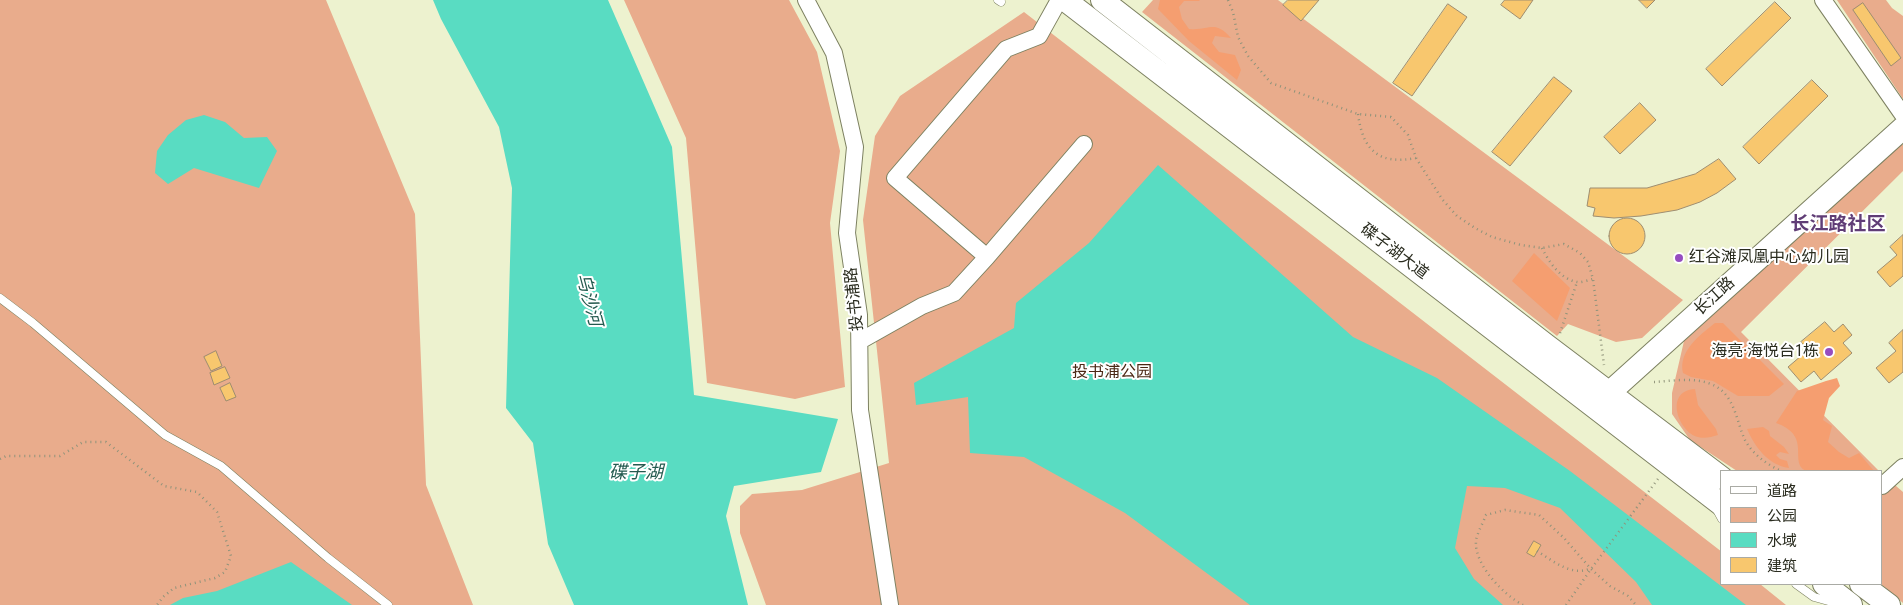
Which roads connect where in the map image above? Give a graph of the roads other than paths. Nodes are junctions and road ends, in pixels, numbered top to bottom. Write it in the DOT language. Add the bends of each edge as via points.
graph roads {
  1 [pos="806,0"];
  2 [pos="812,0"];
  3 [pos="1059,0"];
  4 [pos="1066,0"];
  5 [pos="1102,0"];
  6 [pos="1823,0"];
  7 [pos="834,53"];
  8 [pos="1903,115"];
  9 [pos="1903,128"];
  10 [pos="1084,144"];
  11 [pos="987,257"];
  12 [pos="0,298"];
  13 [pos="860,341"];
  14 [pos="1602,399"];
  15 [pos="1902,469"];
  16 [pos="1883,485"];
  17 [pos="1717,492"];
  18 [pos="1720,508"];
  19 [pos="1797,585"];
  20 [pos="1825,585"];
  21 [pos="1862,585"];
  22 [pos="388,605"];
  23 [pos="890,605"];
  24 [pos="1842,605"];
  25 [pos="1851,605"];
  26 [pos="1889,605"];
  1 -- 7 [label="street, 投书浦路"];
  2 -- 7 [label="lane"];
  3 -- 11 [label="street" via="1039,36 1006,49 895,178"];
  4 -- 14 [label="main road, 碟子湖大道"];
  5 -- 14 [label="main road, 碟子湖大道" via="1554,351"];
  6 -- 8 [label="street"];
  7 -- 13 [label="street, 投书浦路" via="855,147 847,233"];
  9 -- 14 [label="main road, 长江路"];
  10 -- 11 [label="street"];
  11 -- 13 [label="street" via="954,292"];
  12 -- 22 [label="lane" via="165,435 221,466"];
  13 -- 23 [label="street, 投书浦路" via="860,410"];
  14 -- 17 [label="main road, 碟子湖大道"];
  14 -- 17 [label="main road, 碟子湖大道" via="1669,464"];
  15 -- 16 [label="street"];
  17 -- 18 [label="lane"];
  19 -- 24 [label="lane" via="1814,598"];
  20 -- 25 [label="main road"];
  21 -- 26 [label="main road"];
}
